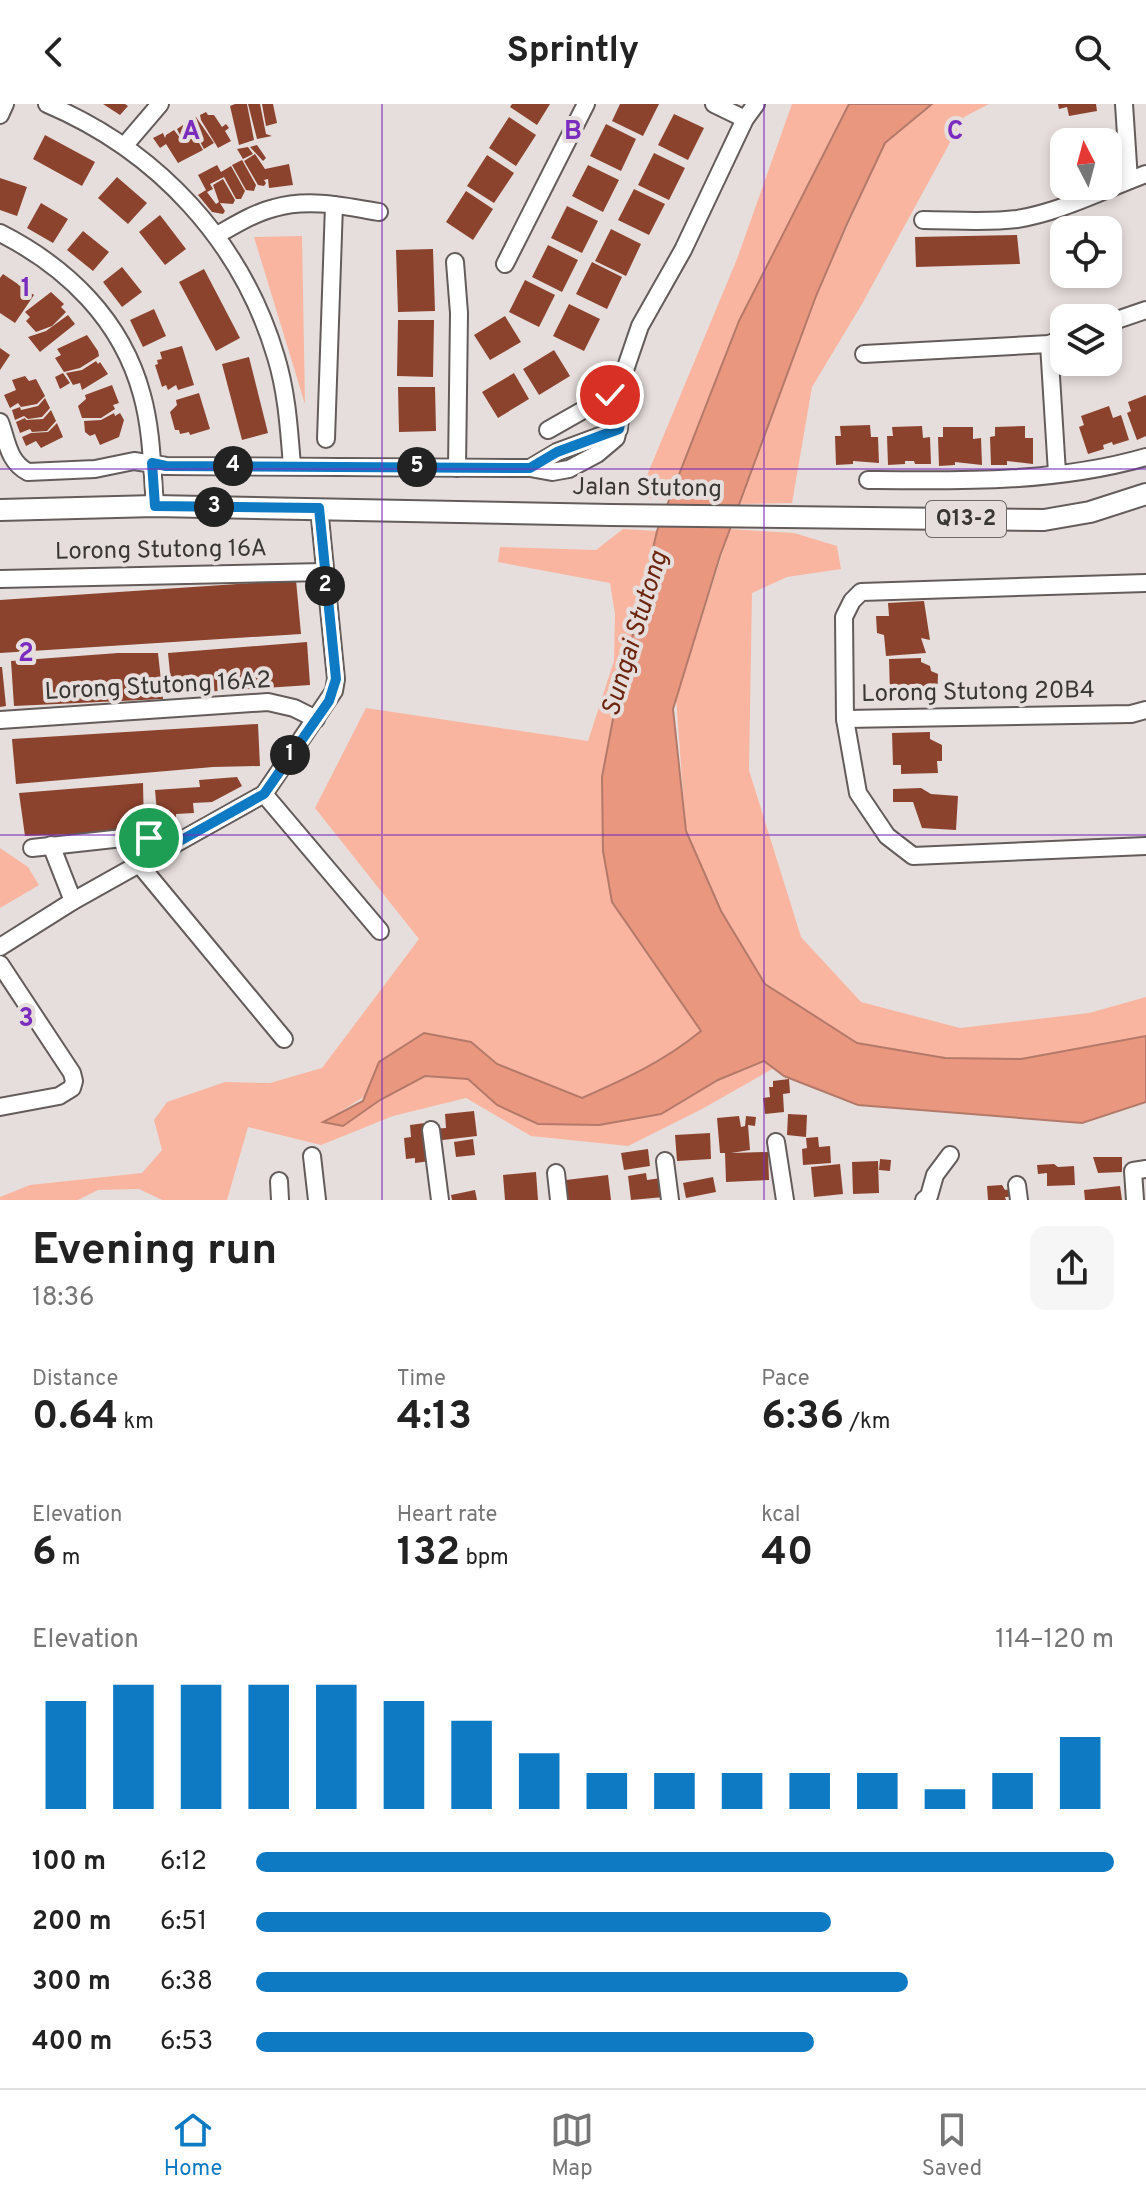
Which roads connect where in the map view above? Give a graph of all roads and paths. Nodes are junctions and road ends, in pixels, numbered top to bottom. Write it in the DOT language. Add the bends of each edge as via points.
graph roads {
  1 [pos="5,104"];
  2 [pos="47,104"];
  3 [pos="586,104"];
  4 [pos="714,104"];
  5 [pos="756,104"];
  6 [pos="1124,104"];
  7 [pos="163,105"];
  8 [pos="0,115"];
  9 [pos="745,119"];
  10 [pos="125,145"];
  11 [pos="1146,174"];
  12 [pos="1129,180"];
  13 [pos="334,205"];
  14 [pos="379,212"];
  15 [pos="923,220"];
  16 [pos="0,233"];
  17 [pos="217,235"];
  18 [pos="455,262"];
  19 [pos="505,264"];
  20 [pos="1146,310"];
  21 [pos="1122,318"];
  22 [pos="1050,341"];
  23 [pos="864,354"];
  24 [pos="1057,376"];
  25 [pos="622,388"];
  26 [pos="0,422"];
  27 [pos="548,430"];
  28 [pos="326,439"];
  29 [pos="1146,457"];
  30 [pos="152,463"];
  31 [pos="292,466"];
  32 [pos="457,468"];
  33 [pos="1057,473"];
  34 [pos="868,480"];
  35 [pos="1146,494"];
  36 [pos="155,506"];
  37 [pos="319,508"];
  38 [pos="0,510"];
  39 [pos="324,572"];
  40 [pos="0,579"];
  41 [pos="1146,583"];
  42 [pos="1146,710"];
  43 [pos="316,719"];
  44 [pos="845,719"];
  45 [pos="0,720"];
  46 [pos="264,794"];
  47 [pos="51,845"];
  48 [pos="1146,846"];
  49 [pos="32,848"];
  50 [pos="160,852"];
  51 [pos="139,864"];
  52 [pos="73,901"];
  53 [pos="380,931"];
  54 [pos="0,947"];
  55 [pos="0,964"];
  56 [pos="284,1039"];
  57 [pos="0,1107"];
  58 [pos="431,1130"];
  59 [pos="776,1142"];
  60 [pos="950,1155"];
  61 [pos="312,1156"];
  62 [pos="665,1161"];
  63 [pos="1139,1170"];
  64 [pos="556,1173"];
  65 [pos="279,1181"];
  66 [pos="280,1200"];
  67 [pos="317,1200"];
  68 [pos="440,1200"];
  69 [pos="559,1200"];
  70 [pos="670,1200"];
  71 [pos="785,1200"];
  72 [pos="924,1200"];
  73 [pos="1135,1200"];
  1 -- 8 [label="street"];
  2 -- 10 [label="street"];
  3 -- 19 [label="street"];
  4 -- 9 [label="street"];
  5 -- 9 [label="street"];
  6 -- 12 [label="street"];
  7 -- 10 [label="street"];
  9 -- 25 [label="street" via="640,326"];
  10 -- 17 [label="street"];
  11 -- 12 [label="street"];
  12 -- 15 [label="street" via="1018,219"];
  13 -- 14 [label="street"];
  13 -- 17 [label="street" via="273,208"];
  13 -- 28 [label="street"];
  16 -- 30 [label="street" via="45,258 78,286 119,337 142,395"];
  17 -- 31 [label="street" via="266,326 277,360"];
  18 -- 32 [label="street"];
  20 -- 21 [label="street"];
  22 -- 23 [label="street"];
  24 -- 33 [label="street"];
  25 -- 27 [label="street"];
  25 -- 32 [label="street" via="619,429 530,468"];
  26 -- 30 [label="street" via="13,460 28,472"];
  29 -- 33 [label="street"];
  30 -- 31 [label="street"];
  30 -- 36 [label="street"];
  31 -- 32 [label="street"];
  33 -- 34 [label="street" via="1023,479"];
  35 -- 37 [label="main road, Jalan Stutong / Q13-2" via="1044,520"];
  36 -- 37 [label="main road, Jalan Stutong / Q13-2"];
  36 -- 38 [label="main road, Jalan Stutong / Q13-2"];
  37 -- 39 [label="street"];
  39 -- 40 [label="street, Lorong Stutong 16A"];
  39 -- 43 [label="street" via="336,679"];
  41 -- 44 [label="street, Lorong Stutong 20B4" via="861,592 844,617"];
  42 -- 44 [label="street, Lorong Stutong 20B4"];
  43 -- 45 [label="street, Lorong Stutong 16A2" via="268,702"];
  43 -- 46 [label="street"];
  44 -- 48 [label="street" via="858,793 887,836 913,856"];
  46 -- 50 [label="street"];
  46 -- 53 [label="street"];
  47 -- 49 [label="street"];
  47 -- 50 [label="street" via="141,836"];
  47 -- 52 [label="street"];
  50 -- 51 [label="street"];
  51 -- 52 [label="street"];
  51 -- 56 [label="street"];
  52 -- 54 [label="street"];
  55 -- 57 [label="street" via="74,1081 59,1096"];
  58 -- 68 [label="street"];
  59 -- 71 [label="street"];
  60 -- 72 [label="street"];
  61 -- 67 [label="street"];
  62 -- 70 [label="street"];
  63 -- 73 [label="street"];
  64 -- 69 [label="street"];
  65 -- 66 [label="street"];
}
